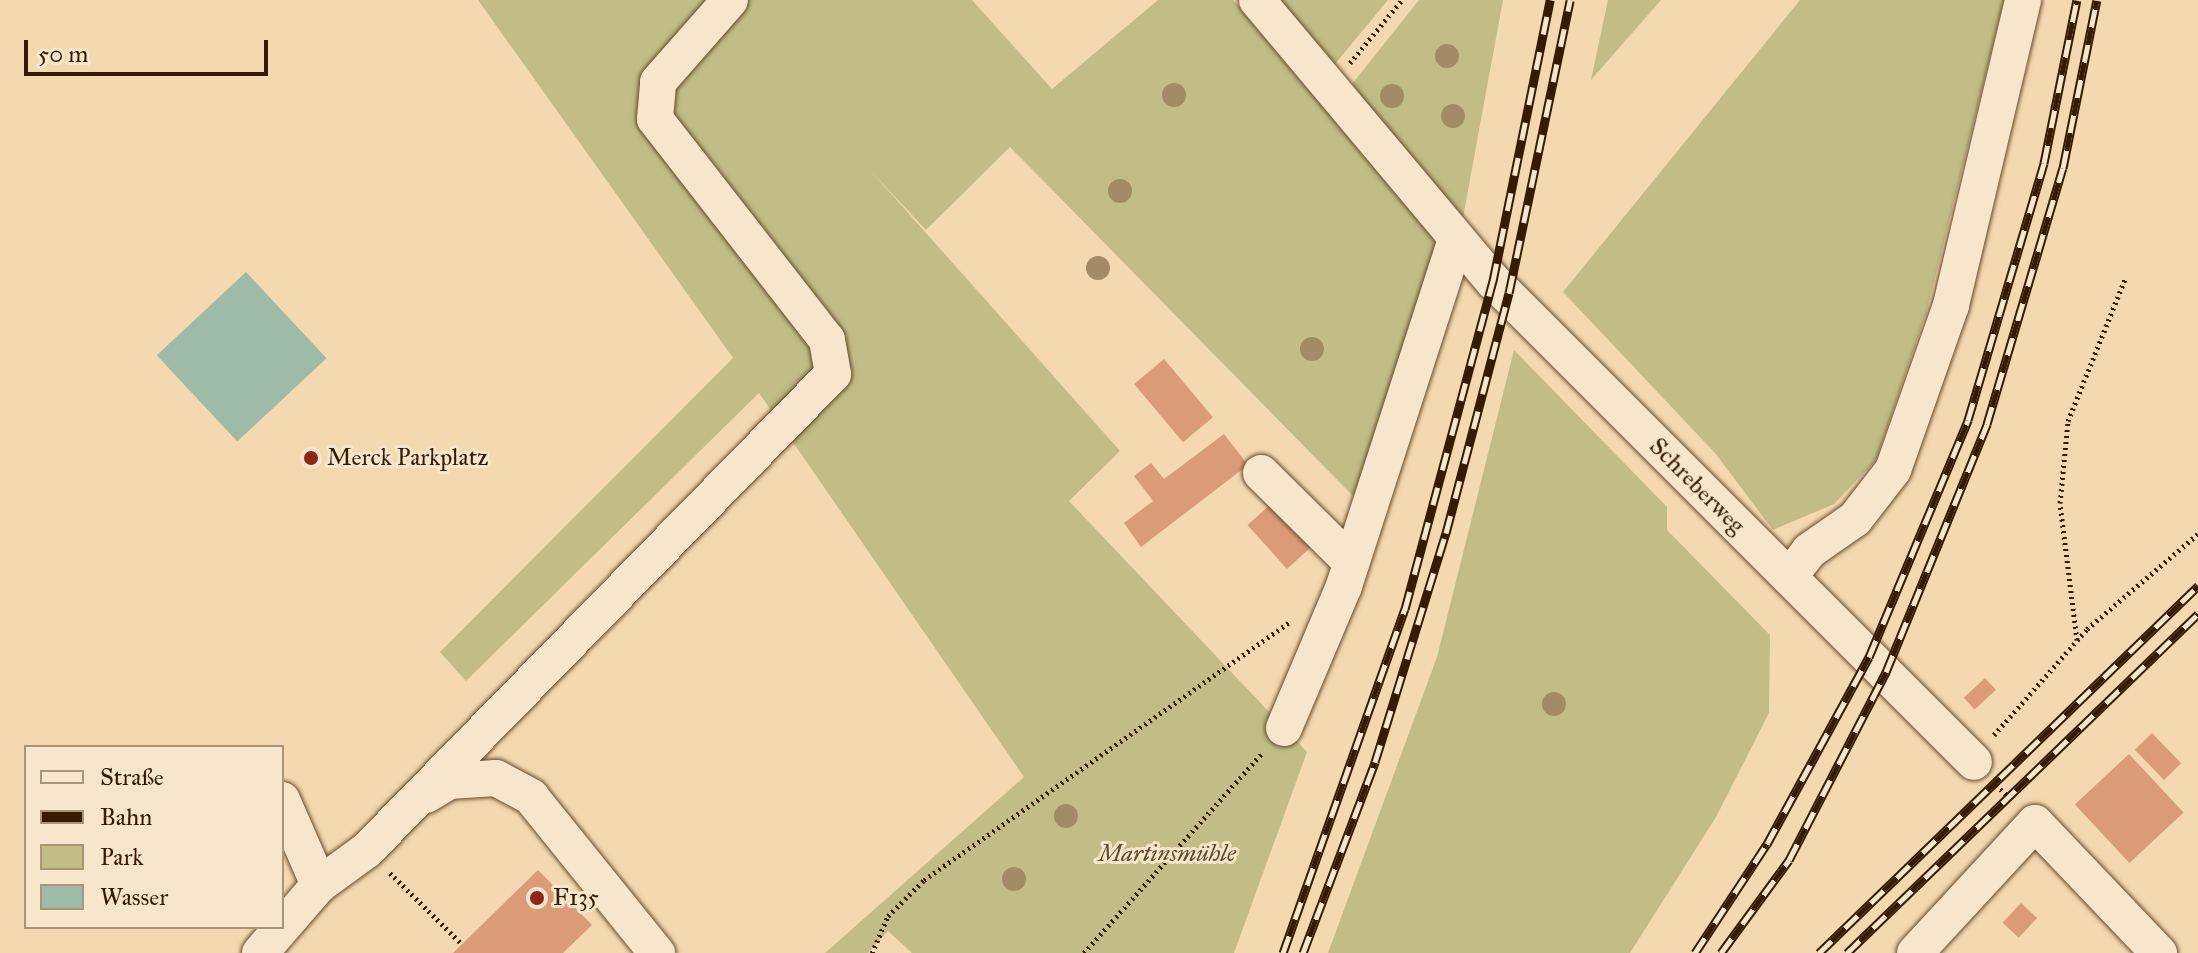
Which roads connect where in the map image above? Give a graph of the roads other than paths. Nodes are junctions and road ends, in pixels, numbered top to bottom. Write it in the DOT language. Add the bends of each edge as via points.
graph roads {
  1 [pos="730,0"];
  2 [pos="1257,0"];
  3 [pos="2023,0"];
  4 [pos="1456,240"];
  5 [pos="1261,473"];
  6 [pos="1348,574"];
  7 [pos="1789,577"];
  8 [pos="1284,728"];
  9 [pos="1974,762"];
  10 [pos="415,802"];
  11 [pos="284,805"];
  12 [pos="319,885"];
  13 [pos="284,925"];
  14 [pos="281,929"];
  15 [pos="260,953"];
  16 [pos="657,953"];
  17 [pos="1915,953"];
  18 [pos="2159,953"];
  1 -- 10 [label="street" via="658,82 655,119 827,340 833,374"];
  2 -- 4 [label="street, Schreberweg"];
  3 -- 7 [label="street" via="1951,305 1893,470 1855,519 1809,551"];
  4 -- 6 [label="street"];
  4 -- 7 [label="street, Schreberweg"];
  5 -- 6 [label="street"];
  6 -- 8 [label="street"];
  7 -- 9 [label="street, Schreberweg"];
  10 -- 12 [label="street" via="367,850"];
  10 -- 16 [label="street" via="449,781 496,778 531,797"];
  11 -- 12 [label="street"];
  12 -- 13 [label="street"];
  14 -- 15 [label="street"];
  17 -- 18 [label="street" via="2035,823"];
}
